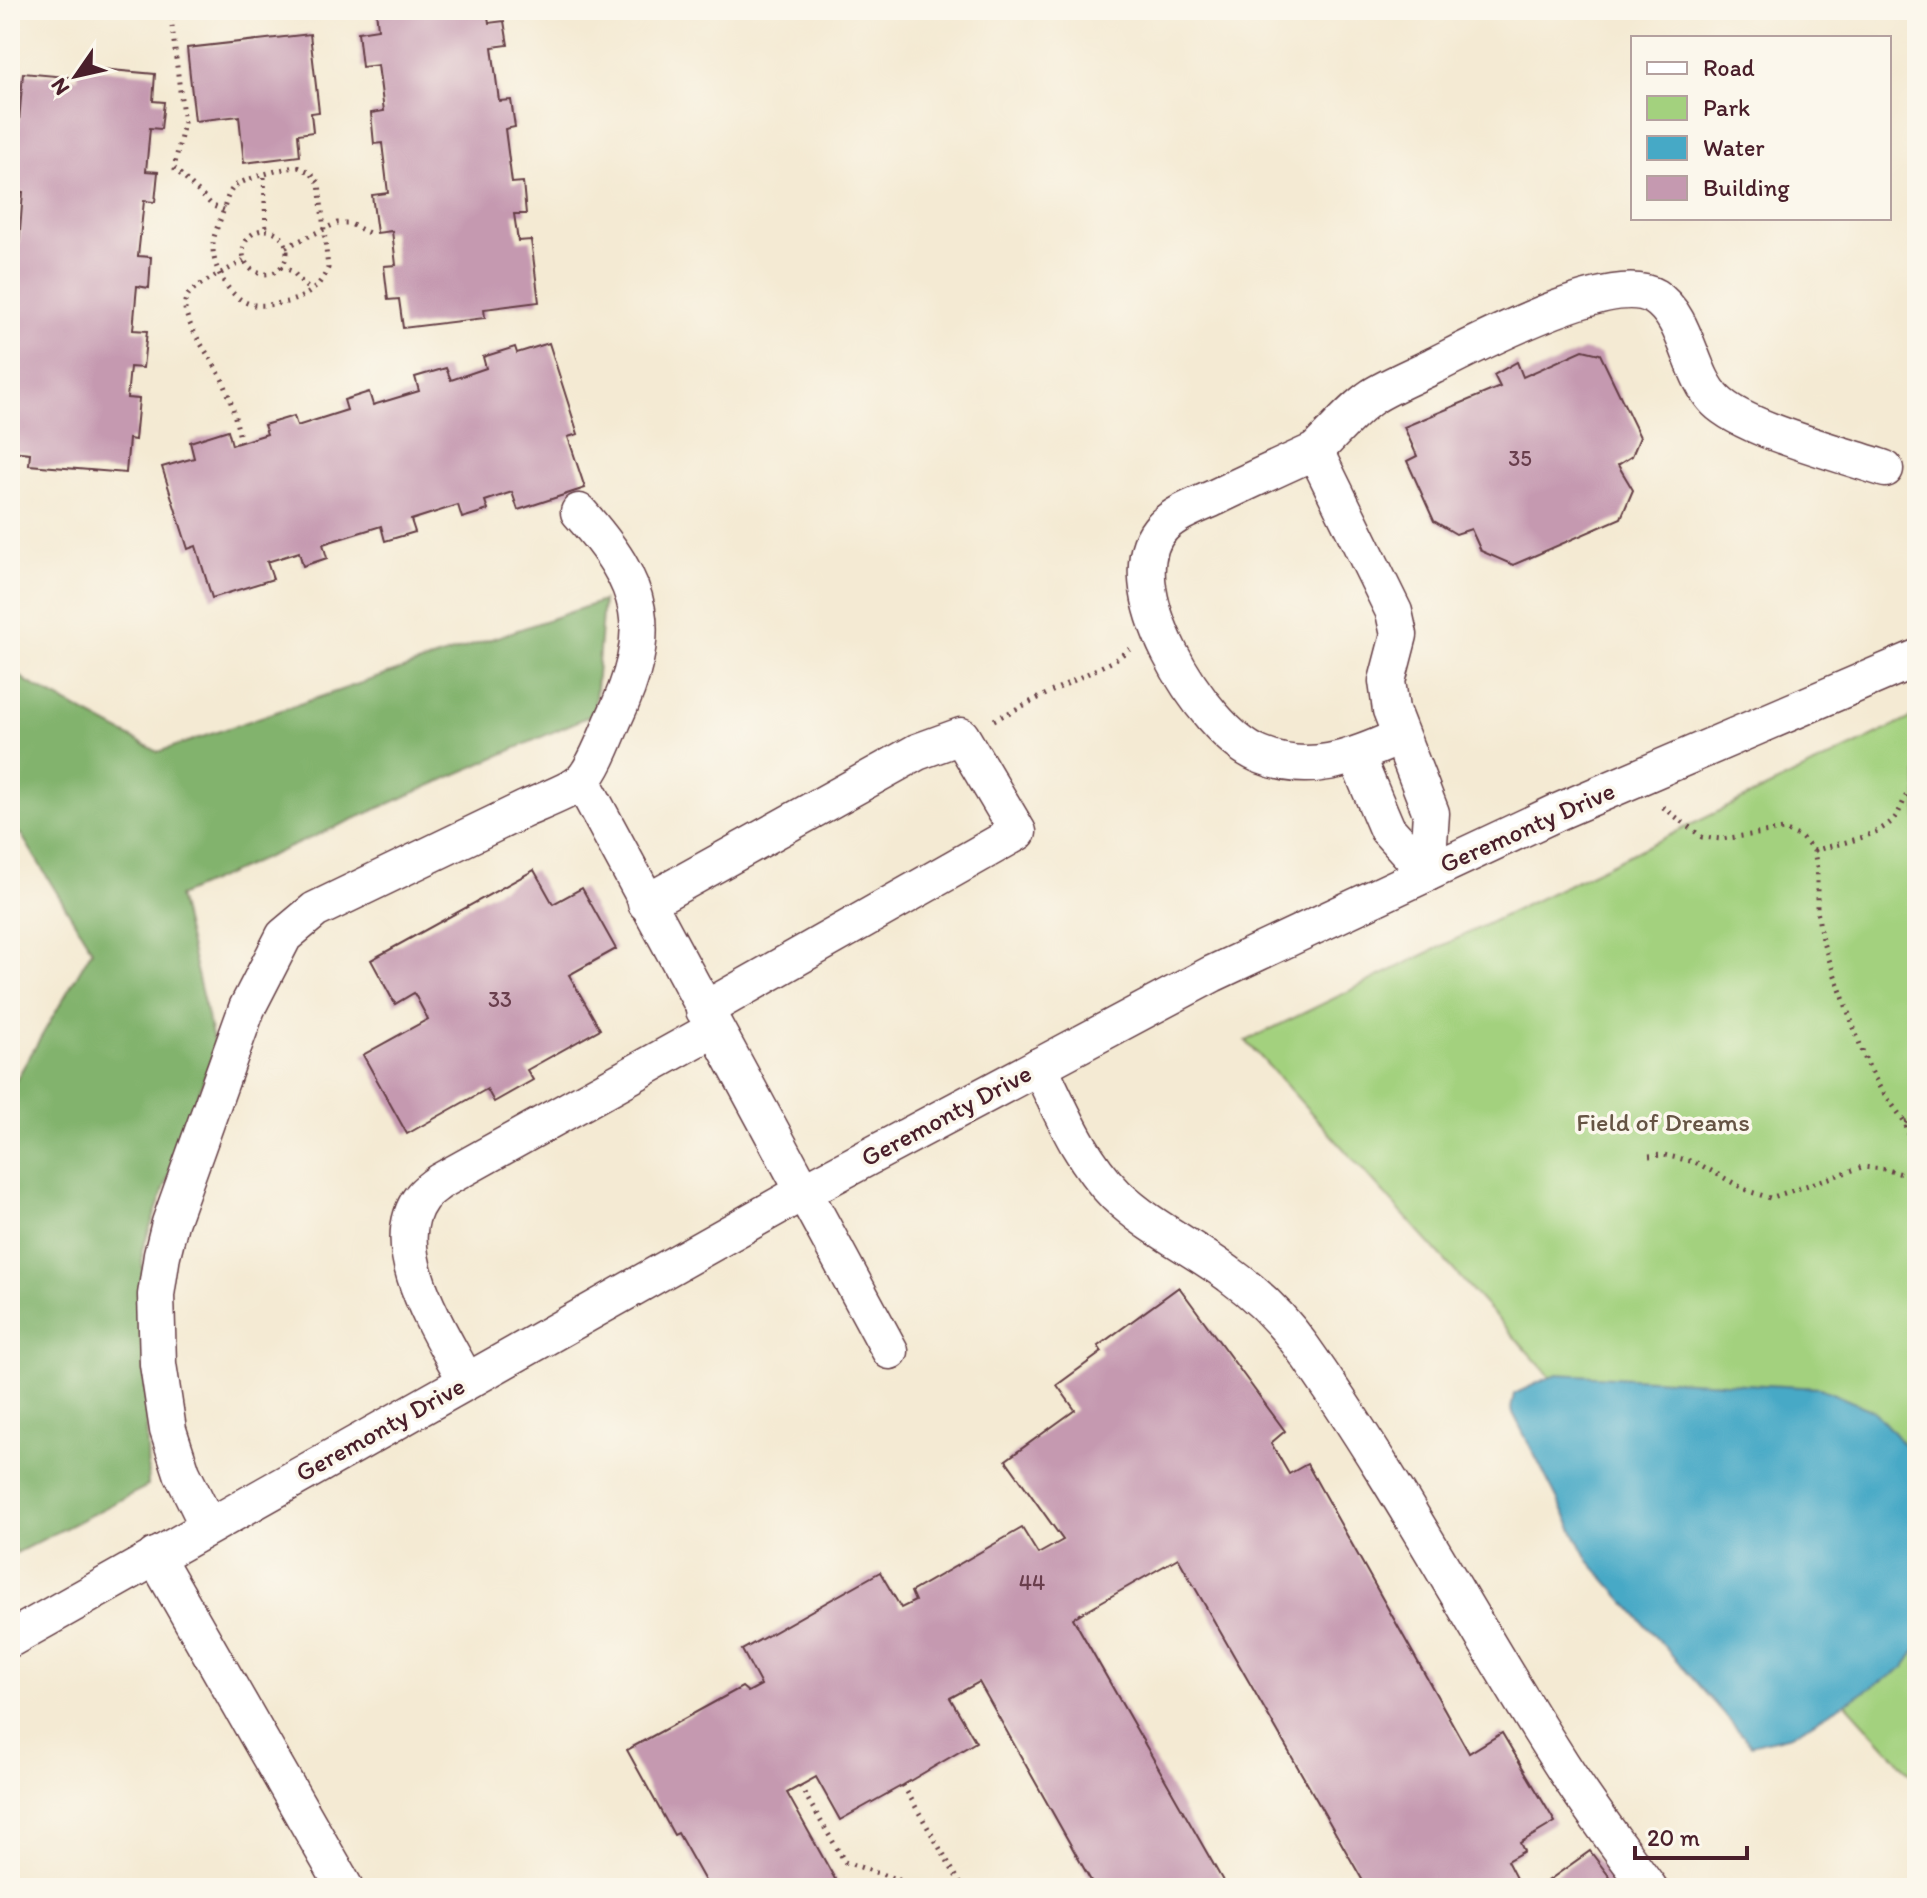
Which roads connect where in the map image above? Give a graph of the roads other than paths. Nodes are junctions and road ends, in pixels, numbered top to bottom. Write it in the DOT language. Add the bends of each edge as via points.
graph roads {
  1 [pos="1315,451"];
  2 [pos="1885,469"];
  3 [pos="579,512"];
  4 [pos="1917,658"];
  5 [pos="1400,737"];
  6 [pos="1356,756"];
  7 [pos="582,781"];
  8 [pos="1427,873"];
  9 [pos="646,903"];
  10 [pos="709,1019"];
  11 [pos="1039,1066"];
  12 [pos="803,1192"];
  13 [pos="890,1351"];
  14 [pos="466,1381"];
  15 [pos="208,1526"];
  16 [pos="155,1556"];
  17 [pos="10,1639"];
  18 [pos="345,1888"];
  19 [pos="1649,1888"];
  1 -- 2 [label="street" via="1372,397 1512,326 1580,301 1626,292 1654,297 1673,317 1699,378 1717,402 1744,421"];
  1 -- 5 [label="street" via="1394,612 1399,635 1387,681"];
  1 -- 6 [label="street" via="1163,526 1150,546 1145,574 1151,608 1174,659 1205,710 1231,738 1259,755 1288,762 1320,765"];
  3 -- 7 [label="street" via="624,570 639,622 629,687"];
  4 -- 8 [label="street, Geremonty Drive"];
  5 -- 6 [label="street"];
  5 -- 8 [label="street" via="1431,813"];
  6 -- 8 [label="street" via="1387,829"];
  7 -- 9 [label="street"];
  7 -- 15 [label="street" via="315,910 284,936 247,1008 170,1223 156,1295 158,1364 168,1430"];
  8 -- 11 [label="street, Geremonty Drive" via="1212,974"];
  9 -- 10 [label="street"];
  9 -- 10 [label="street" via="917,752 961,736 1018,832"];
  10 -- 12 [label="street"];
  10 -- 14 [label="street" via="421,1197 409,1241 416,1283"];
  11 -- 12 [label="street, Geremonty Drive"];
  11 -- 19 [label="street" via="1069,1130 1114,1193 1142,1218 1230,1274 1268,1306 1301,1346 1418,1524 1555,1755"];
  12 -- 13 [label="street"];
  12 -- 14 [label="street, Geremonty Drive"];
  14 -- 15 [label="street, Geremonty Drive"];
  15 -- 16 [label="street, Geremonty Drive"];
  16 -- 17 [label="street, Geremonty Drive"];
  16 -- 18 [label="street"];
}
